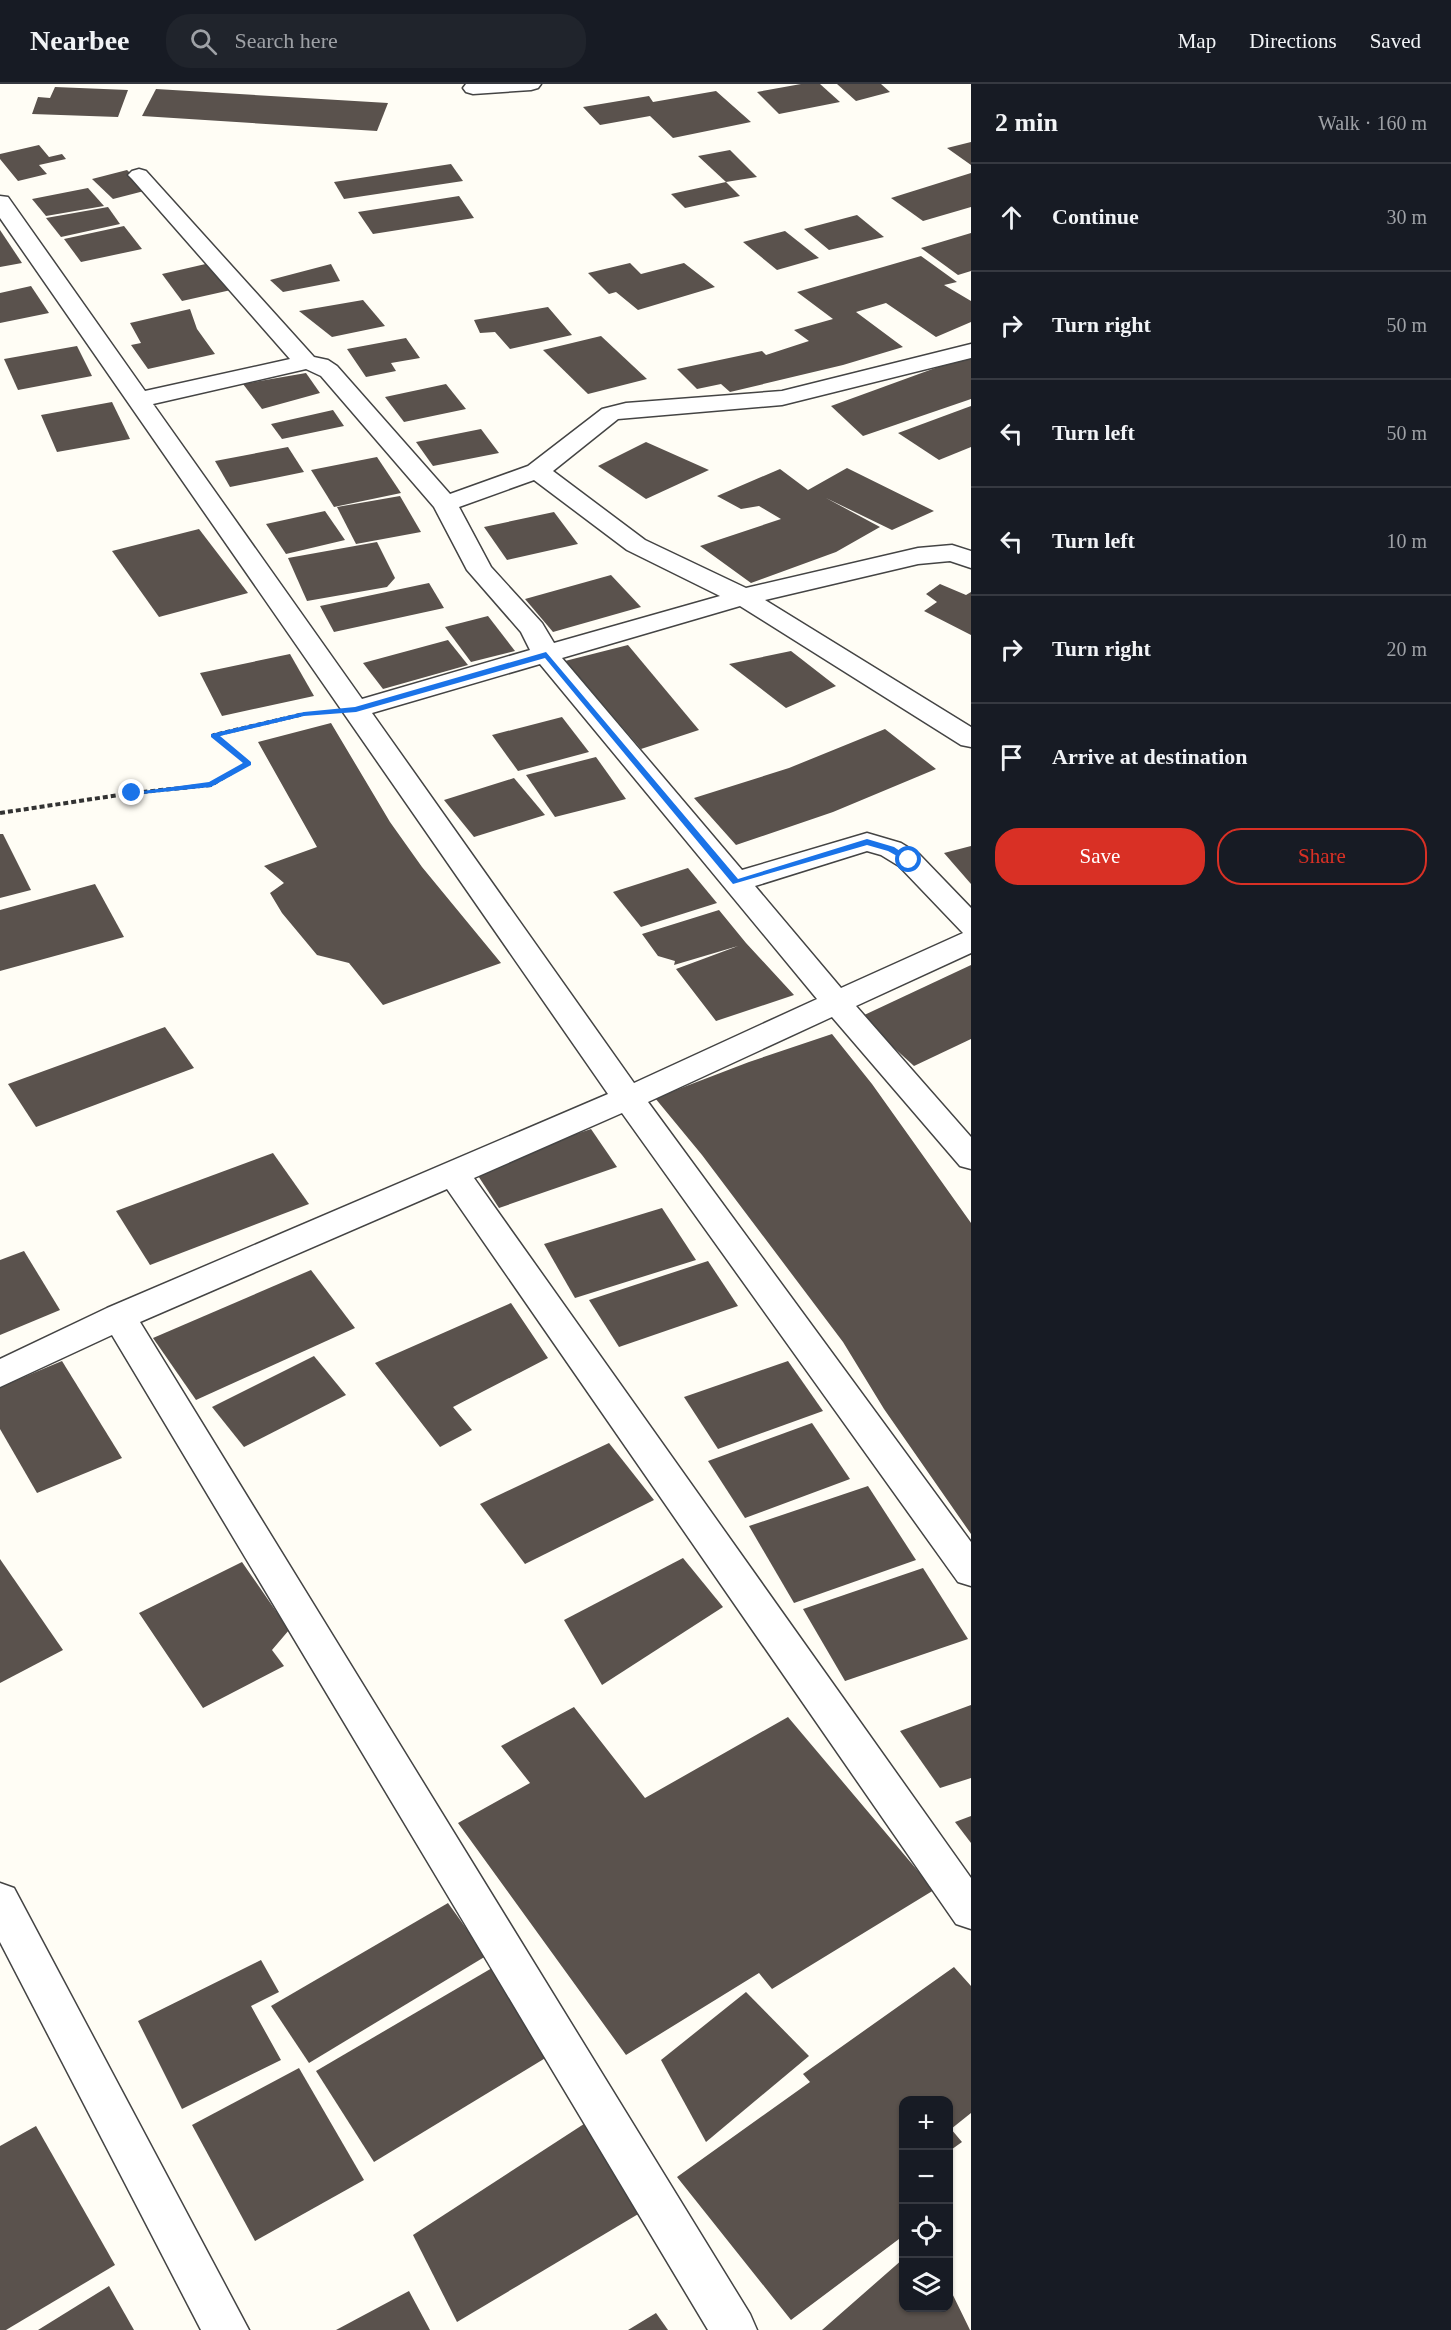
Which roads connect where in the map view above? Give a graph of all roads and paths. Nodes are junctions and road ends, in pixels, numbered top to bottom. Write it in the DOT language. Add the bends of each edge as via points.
graph roads {
  1 [pos="531,84"];
  2 [pos="473,87"];
  3 [pos="139,175"];
  4 [pos="0,202"];
  5 [pos="971,351"];
  6 [pos="306,362"];
  7 [pos="138,400"];
  8 [pos="537,471"];
  9 [pos="445,504"];
  10 [pos="971,560"];
  11 [pos="743,597"];
  12 [pos="546,655"];
  13 [pos="356,710"];
  14 [pos="971,739"];
  15 [pos="0,813"];
  16 [pos="736,882"];
  17 [pos="971,926"];
  18 [pos="971,941"];
  19 [pos="835,1001"];
  20 [pos="628,1098"];
  21 [pos="971,1158"];
  22 [pos="453,1173"];
  23 [pos="119,1317"];
  24 [pos="0,1374"];
  25 [pos="971,1571"];
  26 [pos="0,1901"];
  27 [pos="971,1911"];
  28 [pos="226,2330"];
  29 [pos="734,2330"];
  1 -- 2 [label="street"];
  3 -- 6 [label="street"];
  4 -- 7 [label="street"];
  5 -- 8 [label="street" via="782,398 610,414"];
  6 -- 7 [label="street"];
  6 -- 9 [label="street" via="320,364 329,371"];
  7 -- 13 [label="street"];
  8 -- 9 [label="street"];
  8 -- 11 [label="street" via="636,545"];
  9 -- 12 [label="street" via="480,570 533,629"];
  10 -- 11 [label="street" via="952,553 918,556"];
  11 -- 12 [label="street"];
  11 -- 14 [label="street"];
  12 -- 13 [label="street"];
  12 -- 16 [label="street"];
  13 -- 15 [label="path" via="304,714 214,735 248,763 211,785"];
  13 -- 20 [label="street"];
  16 -- 17 [label="street" via="867,842 891,849 909,860"];
  16 -- 19 [label="street"];
  18 -- 19 [label="street"];
  19 -- 20 [label="street"];
  19 -- 21 [label="street"];
  20 -- 22 [label="street"];
  20 -- 25 [label="street"];
  22 -- 23 [label="street"];
  22 -- 27 [label="street"];
  23 -- 24 [label="street"];
  23 -- 29 [label="street"];
  26 -- 28 [label="street"];
}
